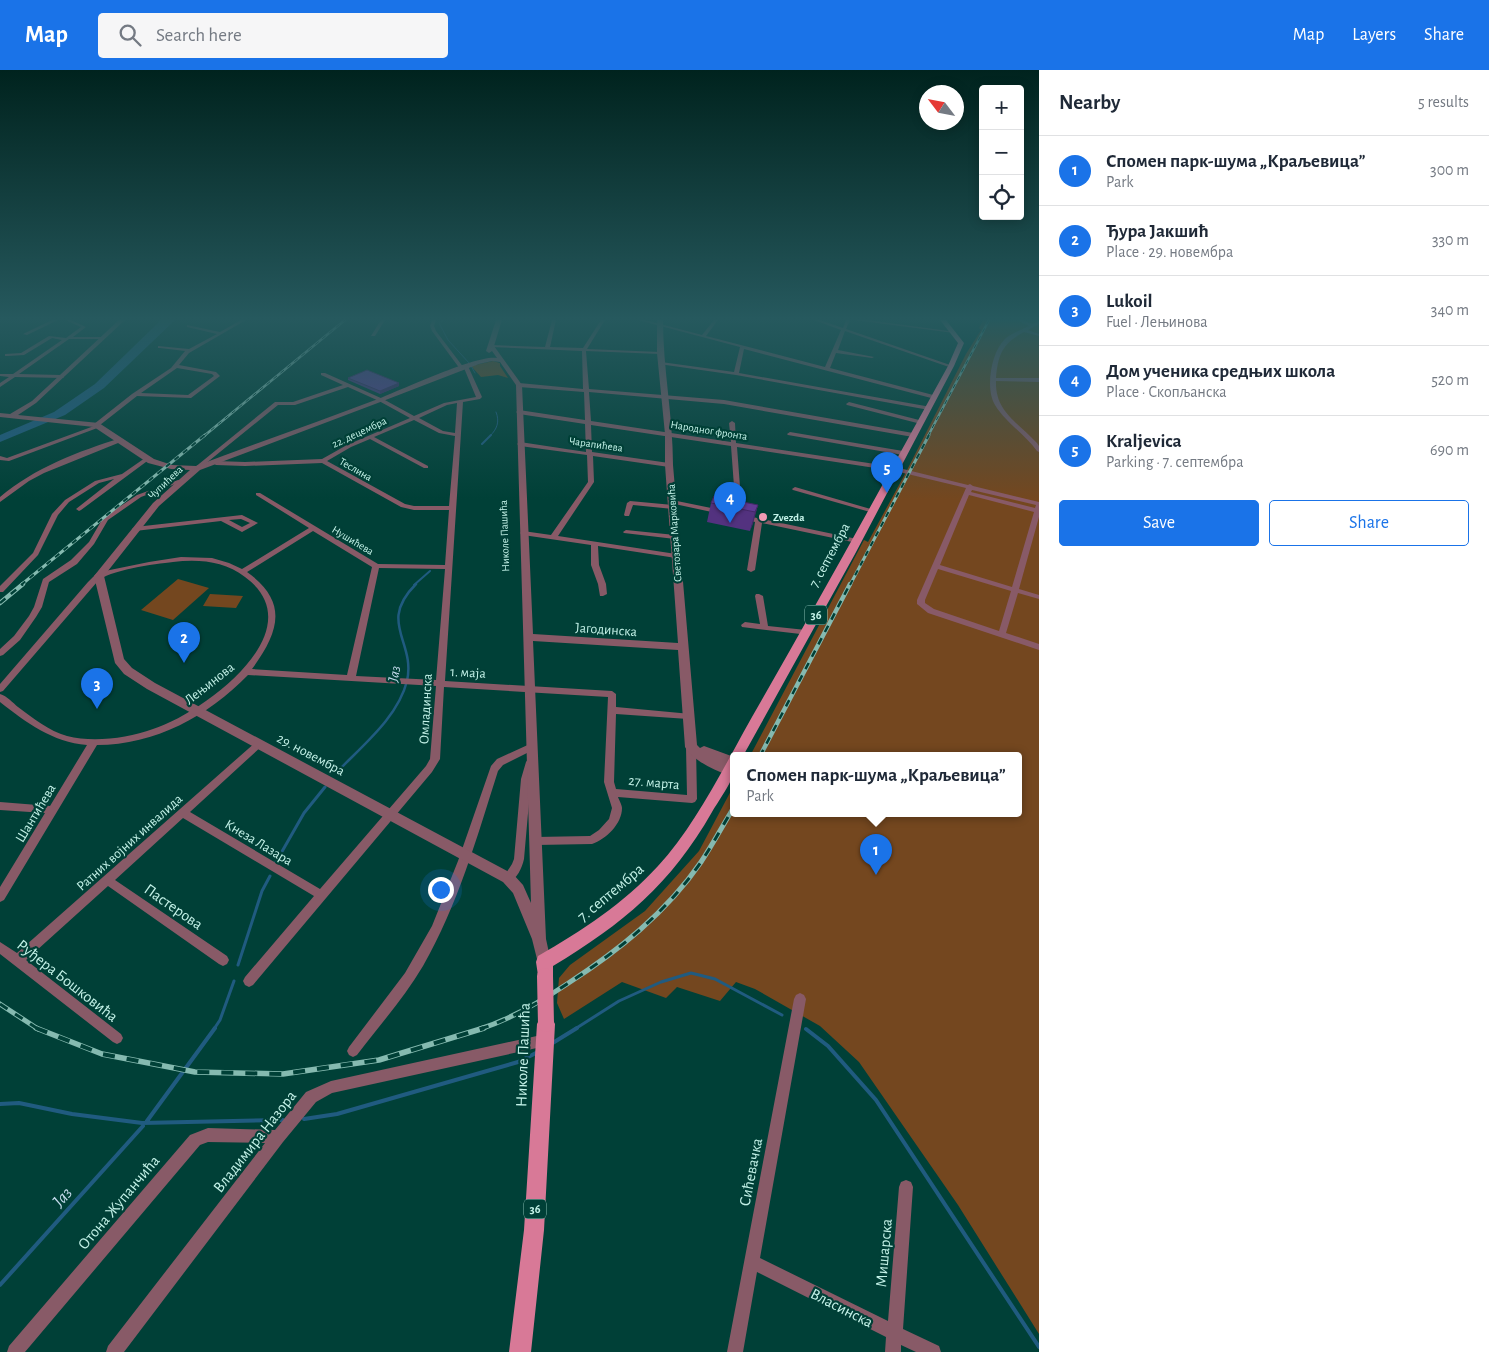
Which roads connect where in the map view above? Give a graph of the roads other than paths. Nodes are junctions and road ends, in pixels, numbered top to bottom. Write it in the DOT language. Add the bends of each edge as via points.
graph roads {
  1 [pos="994,379"];
  2 [pos="58,380"];
  3 [pos="156,380"];
  4 [pos="212,380"];
  5 [pos="335,380"];
  6 [pos="432,380"];
  7 [pos="474,380"];
  8 [pos="515,380"];
  9 [pos="585,380"];
  10 [pos="664,380"];
  11 [pos="769,380"];
  12 [pos="868,380"];
  13 [pos="943,380"];
  14 [pos="348,386"];
  15 [pos="519,386"];
  16 [pos="586,391"];
  17 [pos="136,394"];
  18 [pos="666,397"];
  19 [pos="934,397"];
  20 [pos="381,400"];
  21 [pos="460,402"];
  22 [pos="849,404"];
  23 [pos="929,408"];
  24 [pos="519,412"];
  25 [pos="0,415"];
  26 [pos="11,416"];
  27 [pos="412,418"];
  28 [pos="589,422"];
  29 [pos="921,422"];
  30 [pos="732,423"];
  31 [pos="97,425"];
  32 [pos="669,434"];
  33 [pos="790,434"];
  34 [pos="458,435"];
  35 [pos="913,435"];
  36 [pos="370,437"];
  37 [pos="121,440"];
  38 [pos="520,444"];
  39 [pos="733,444"];
  40 [pos="224,448"];
  41 [pos="1039,450"];
  42 [pos="590,453"];
  43 [pos="903,453"];
  44 [pos="237,455"];
  45 [pos="0,458"];
  46 [pos="147,459"];
  47 [pos="322,462"];
  48 [pos="216,463"];
  49 [pos="669,465"];
  50 [pos="426,467"];
  51 [pos="198,468"];
  52 [pos="895,470"];
  53 [pos="124,475"];
  54 [pos="180,481"];
  55 [pos="795,489"];
  56 [pos="969,490"];
  57 [pos="258,494"];
  58 [pos="2,497"];
  59 [pos="672,504"];
  60 [pos="452,508"];
  61 [pos="1039,508"];
  62 [pos="80,509"];
  63 [pos="872,511"];
  64 [pos="627,515"];
  65 [pos="740,516"];
  66 [pos="222,519"];
  67 [pos="759,520"];
  68 [pos="313,528"];
  69 [pos="135,529"];
  70 [pos="626,532"];
  71 [pos="523,533"];
  72 [pos="675,537"];
  73 [pos="553,538"];
  74 [pos="856,541"];
  75 [pos="594,544"];
  76 [pos="676,556"];
  77 [pos="376,566"];
  78 [pos="936,566"];
  79 [pos="448,567"];
  80 [pos="751,570"];
  81 [pos="243,572"];
  82 [pos="99,576"];
  83 [pos="0,590"];
  84 [pos="1015,590"];
  85 [pos="603,594"];
  86 [pos="759,596"];
  87 [pos="1039,597"];
  88 [pos="745,625"];
  89 [pos="765,628"];
  90 [pos="806,633"];
  91 [pos="1002,635"];
  92 [pos="528,637"];
  93 [pos="683,647"];
  94 [pos="1039,647"];
  95 [pos="0,653"];
  96 [pos="247,672"];
  97 [pos="351,678"];
  98 [pos="439,684"];
  99 [pos="0,689"];
  100 [pos="530,689"];
  101 [pos="0,697"];
  102 [pos="612,710"];
  103 [pos="198,711"];
  104 [pos="688,716"];
  105 [pos="94,742"];
  106 [pos="260,743"];
  107 [pos="690,747"];
  108 [pos="738,752"];
  109 [pos="532,753"];
  110 [pos="730,762"];
  111 [pos="730,765"];
  112 [pos="611,792"];
  113 [pos="692,799"];
  114 [pos="0,806"];
  115 [pos="54,810"];
  116 [pos="182,812"];
  117 [pos="390,813"];
  118 [pos="536,842"];
  119 [pos="465,854"];
  120 [pos="508,878"];
  121 [pos="107,880"];
  122 [pos="321,895"];
  123 [pos="0,897"];
  124 [pos="539,939"];
  125 [pos="0,947"];
  126 [pos="222,960"];
  127 [pos="17,961"];
  128 [pos="544,969"];
  129 [pos="249,981"];
  130 [pos="800,999"];
  131 [pos="117,1038"];
  132 [pos="546,1040"];
  133 [pos="353,1051"];
  134 [pos="278,1137"];
  135 [pos="906,1187"];
  136 [pos="752,1261"];
  137 [pos="894,1333"];
  138 [pos="15,1352"];
  139 [pos="114,1352"];
  140 [pos="520,1352"];
  141 [pos="735,1352"];
  142 [pos="893,1352"];
  143 [pos="933,1352"];
  1 -- 41 [label="street" via="992,394 996,403"];
  2 -- 26 [label="street" via="34,402"];
  3 -- 17 [label="street"];
  4 -- 17 [label="street" via="189,397"];
  5 -- 14 [label="street"];
  6 -- 20 [label="street, Чупићева"];
  7 -- 21 [label="street" via="479,397"];
  8 -- 15 [label="street"];
  9 -- 16 [label="street"];
  10 -- 18 [label="street, Светозара Марковића"];
  11 -- 23 [label="street"];
  12 -- 19 [label="street"];
  13 -- 19 [label="main road, 7. септембра / 36"];
  14 -- 20 [label="street"];
  14 -- 40 [label="street" via="293,404 278,403"];
  15 -- 16 [label="street"];
  15 -- 24 [label="street, Николе Пашића"];
  16 -- 18 [label="street"];
  16 -- 28 [label="street"];
  17 -- 31 [label="street"];
  18 -- 32 [label="street, Светозара Марковића"];
  18 -- 35 [label="street" via="732,403"];
  19 -- 23 [label="main road, 7. септембра / 36"];
  20 -- 27 [label="street"];
  20 -- 44 [label="street, Чупићева"];
  21 -- 27 [label="street, 22. децембра" via="446,404"];
  21 -- 34 [label="street, Омладинска"];
  22 -- 29 [label="street"];
  23 -- 29 [label="main road, 7. септембра / 36"];
  24 -- 28 [label="street, Народног фронта"];
  24 -- 38 [label="street, Николе Пашића"];
  25 -- 26 [label="street"];
  26 -- 31 [label="street"];
  27 -- 34 [label="street" via="443,433"];
  27 -- 36 [label="street, 22. децембра"];
  28 -- 32 [label="street, Народног фронта"];
  28 -- 42 [label="street"];
  29 -- 35 [label="main road, 7. септембра / 36"];
  30 -- 39 [label="street"];
  31 -- 37 [label="street"];
  31 -- 45 [label="street" via="7,460"];
  32 -- 39 [label="street, Народног фронта"];
  32 -- 49 [label="street, Светозара Марковића"];
  33 -- 43 [label="street"];
  34 -- 60 [label="street, Омладинска"];
  35 -- 43 [label="main road, 7. септембра / 36"];
  36 -- 47 [label="street, 22. децембра"];
  36 -- 50 [label="street"];
  37 -- 46 [label="street"];
  37 -- 58 [label="street" via="54,467"];
  38 -- 42 [label="street, Чарапићева"];
  38 -- 71 [label="street, Николе Пашића"];
  39 -- 52 [label="street, Народног фронта"];
  39 -- 65 [label="street"];
  40 -- 44 [label="street"];
  40 -- 51 [label="street"];
  42 -- 49 [label="street, Чарапићева"];
  42 -- 73 [label="street" via="591,482"];
  43 -- 52 [label="main road, 7. септембра / 36"];
  44 -- 48 [label="street, Чупићева"];
  46 -- 51 [label="street" via="172,467"];
  46 -- 53 [label="street"];
  47 -- 48 [label="street, Теслина"];
  47 -- 60 [label="street, Теслина" via="403,506"];
  48 -- 51 [label="street, Чупићева"];
  49 -- 59 [label="street, Светозара Марковића"];
  51 -- 54 [label="street, Чупићева"];
  52 -- 56 [label="street, Народног фронта"];
  52 -- 63 [label="main road, 7. септембра / 36"];
  53 -- 62 [label="street"];
  53 -- 83 [label="street" via="97,482 67,501 55,514 36,554"];
  54 -- 69 [label="street, Чупићева"];
  54 -- 95 [label="street" via="139,496 105,519 92,543 74,562 46,581 32,617 17,638"];
  55 -- 63 [label="street"];
  56 -- 61 [label="street, Народног фронта"];
  56 -- 78 [label="street"];
  57 -- 68 [label="street, Нушићева"];
  59 -- 64 [label="street" via="630,503"];
  59 -- 65 [label="street"];
  59 -- 72 [label="street, Светозара Марковића"];
  60 -- 79 [label="street, Омладинска"];
  61 -- 84 [label="street"];
  63 -- 74 [label="main road, 7. септембра / 36"];
  65 -- 67 [label="street"];
  66 -- 69 [label="street"];
  67 -- 74 [label="street"];
  67 -- 80 [label="street"];
  68 -- 77 [label="street, Нушићева"];
  68 -- 81 [label="street"];
  69 -- 82 [label="street, Чупићева"];
  70 -- 72 [label="street"];
  71 -- 73 [label="street"];
  71 -- 92 [label="street, Николе Пашића"];
  72 -- 76 [label="street, Светозара Марковића"];
  73 -- 75 [label="street"];
  74 -- 90 [label="main road, 7. септембра / 36"];
  75 -- 76 [label="street"];
  75 -- 85 [label="street" via="596,572"];
  76 -- 93 [label="street, Светозара Марковића"];
  77 -- 79 [label="street, Нушићева"];
  77 -- 97 [label="street"];
  78 -- 84 [label="street"];
  78 -- 91 [label="street" via="921,600 923,606"];
  79 -- 98 [label="street, Омладинска"];
  81 -- 82 [label="street, Лењинова" via="218,560 189,557"];
  81 -- 96 [label="street, Лењинова" via="262,588 272,614 266,641"];
  82 -- 99 [label="street, Чупићева"];
  82 -- 103 [label="street, 29. новембра" via="119,660 143,681"];
  84 -- 87 [label="street"];
  84 -- 91 [label="street"];
  86 -- 89 [label="street"];
  88 -- 89 [label="street"];
  89 -- 90 [label="street"];
  90 -- 108 [label="main road, 7. септембра / 36"];
  91 -- 94 [label="street"];
  92 -- 93 [label="street, Јагодинска"];
  92 -- 100 [label="street, Николе Пашића"];
  93 -- 104 [label="street, Светозара Марковића"];
  96 -- 97 [label="street, 1. маја"];
  96 -- 103 [label="street, Лењинова"];
  97 -- 98 [label="street, 1. маја"];
  98 -- 100 [label="street, 1. маја"];
  98 -- 117 [label="street, Омладинска" via="435,759"];
  100 -- 102 [label="street, 1. маја" via="612,694"];
  100 -- 109 [label="street, Николе Пашића"];
  101 -- 105 [label="street, Лењинова" via="53,734"];
  102 -- 104 [label="street"];
  102 -- 112 [label="street"];
  103 -- 105 [label="street, Лењинова" via="156,732"];
  103 -- 106 [label="street, 29. новембра"];
  104 -- 107 [label="street, Светозара Марковића"];
  105 -- 115 [label="street, Шантићева"];
  106 -- 116 [label="street, Ратних војних инвалида"];
  106 -- 117 [label="street, 29. новембра"];
  107 -- 110 [label="street" via="704,758"];
  107 -- 113 [label="street, Светозара Марковића"];
  109 -- 118 [label="street, Николе Пашића"];
  109 -- 119 [label="street" via="500,762 494,769"];
  109 -- 120 [label="street, Николе Пашића" via="526,779 519,860"];
  111 -- 128 [label="main road, 7. септембра / 36" via="687,839 647,889"];
  112 -- 113 [label="street, 27. марта"];
  112 -- 118 [label="street, 27. марта" via="616,800 617,814 599,837 587,841"];
  114 -- 115 [label="street"];
  115 -- 123 [label="street, Шантићева"];
  116 -- 121 [label="street, Ратних војних инвалида"];
  116 -- 122 [label="street, Кнеза Лазара"];
  117 -- 119 [label="street, 29. новембра"];
  117 -- 122 [label="street, Омладинска"];
  118 -- 124 [label="street, Николе Пашића"];
  119 -- 120 [label="street, 29. новембра"];
  119 -- 133 [label="street" via="447,905 424,953"];
  120 -- 124 [label="street, 29. новембра" via="518,889"];
  121 -- 126 [label="street, Пастерова"];
  121 -- 127 [label="street, Ратних војних инвалида"];
  122 -- 129 [label="street, Омладинска"];
  124 -- 128 [label="street, Николе Пашића"];
  125 -- 127 [label="street, Руђера Бошковића"];
  127 -- 131 [label="street, Руђера Бошковића"];
  128 -- 132 [label="main road, Николе Пашића / 36, bridge"];
  130 -- 136 [label="street, Сићевачка"];
  132 -- 134 [label="street, Владимира Назора" via="331,1087 310,1097"];
  132 -- 140 [label="main road, Николе Пашића / 36" via="534,1230"];
  134 -- 138 [label="street, Отона Жупанчића" via="208,1135 195,1140"];
  134 -- 139 [label="street, Владимира Назора"];
  135 -- 137 [label="street, Мишарска"];
  136 -- 137 [label="street, Власинска"];
  136 -- 141 [label="street, Сићевачка"];
  137 -- 142 [label="street, Мишарска"];
  137 -- 143 [label="street, Власинска"];
}
